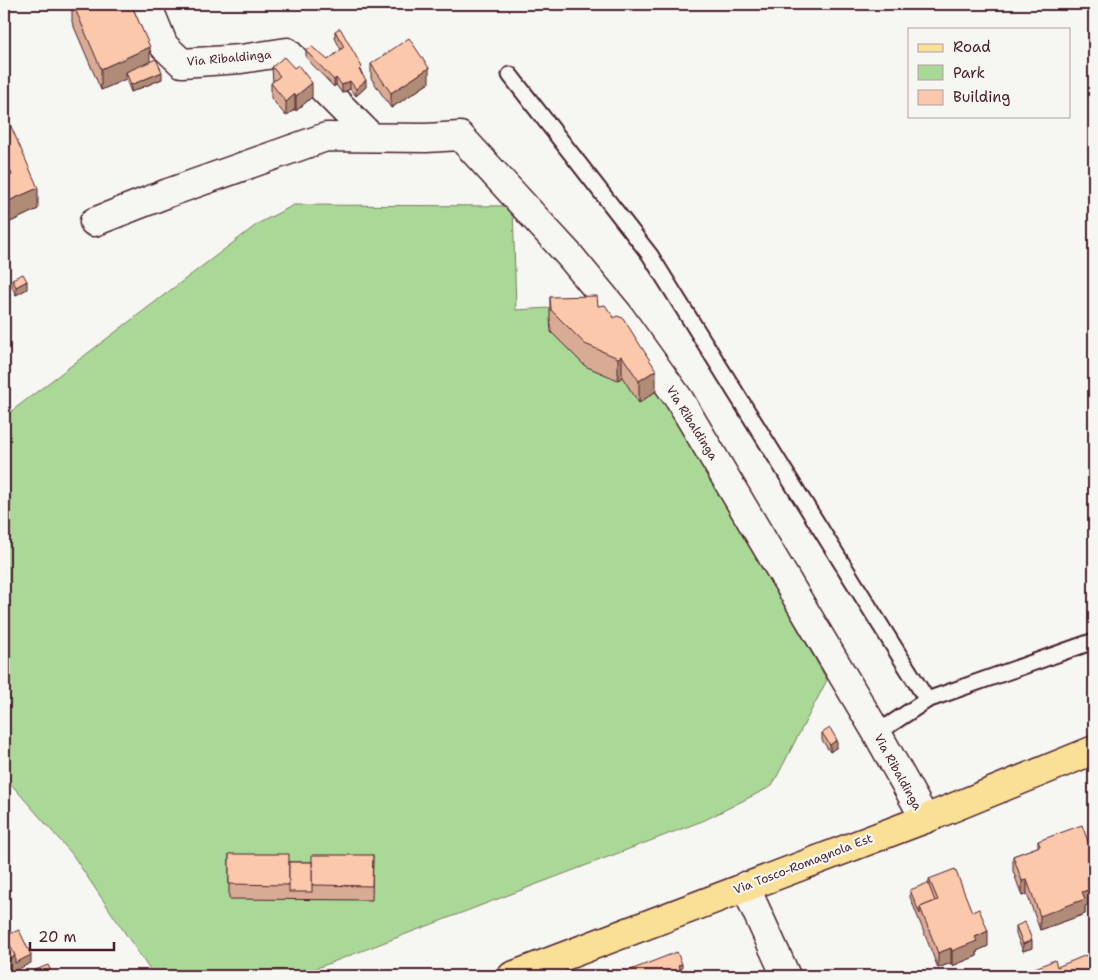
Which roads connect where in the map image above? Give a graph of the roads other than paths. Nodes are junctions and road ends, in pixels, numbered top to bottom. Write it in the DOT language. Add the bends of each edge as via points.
graph roads {
  1 [pos="147,4"];
  2 [pos="510,75"];
  3 [pos="371,137"];
  4 [pos="94,222"];
  5 [pos="1094,641"];
  6 [pos="927,700"];
  7 [pos="877,733"];
  8 [pos="1094,750"];
  9 [pos="925,819"];
  10 [pos="745,886"];
  11 [pos="512,976"];
  12 [pos="786,976"];
  1 -- 3 [label="street, Via Ribaldinga" via="164,46 182,63 241,60 287,52"];
  2 -- 6 [label="lane" via="650,255"];
  3 -- 4 [label="street, Via Ribaldinga" via="326,137"];
  3 -- 7 [label="street, Via Ribaldinga" via="460,136 570,256 618,314 679,400"];
  5 -- 6 [label="lane"];
  6 -- 7 [label="lane"];
  7 -- 9 [label="street, Via Ribaldinga"];
  8 -- 9 [label="main road, Via Tosco-Romagnola Est"];
  9 -- 10 [label="main road, Via Tosco-Romagnola Est"];
  10 -- 11 [label="main road, Via Tosco-Romagnola Est"];
  10 -- 12 [label="street"];
}
